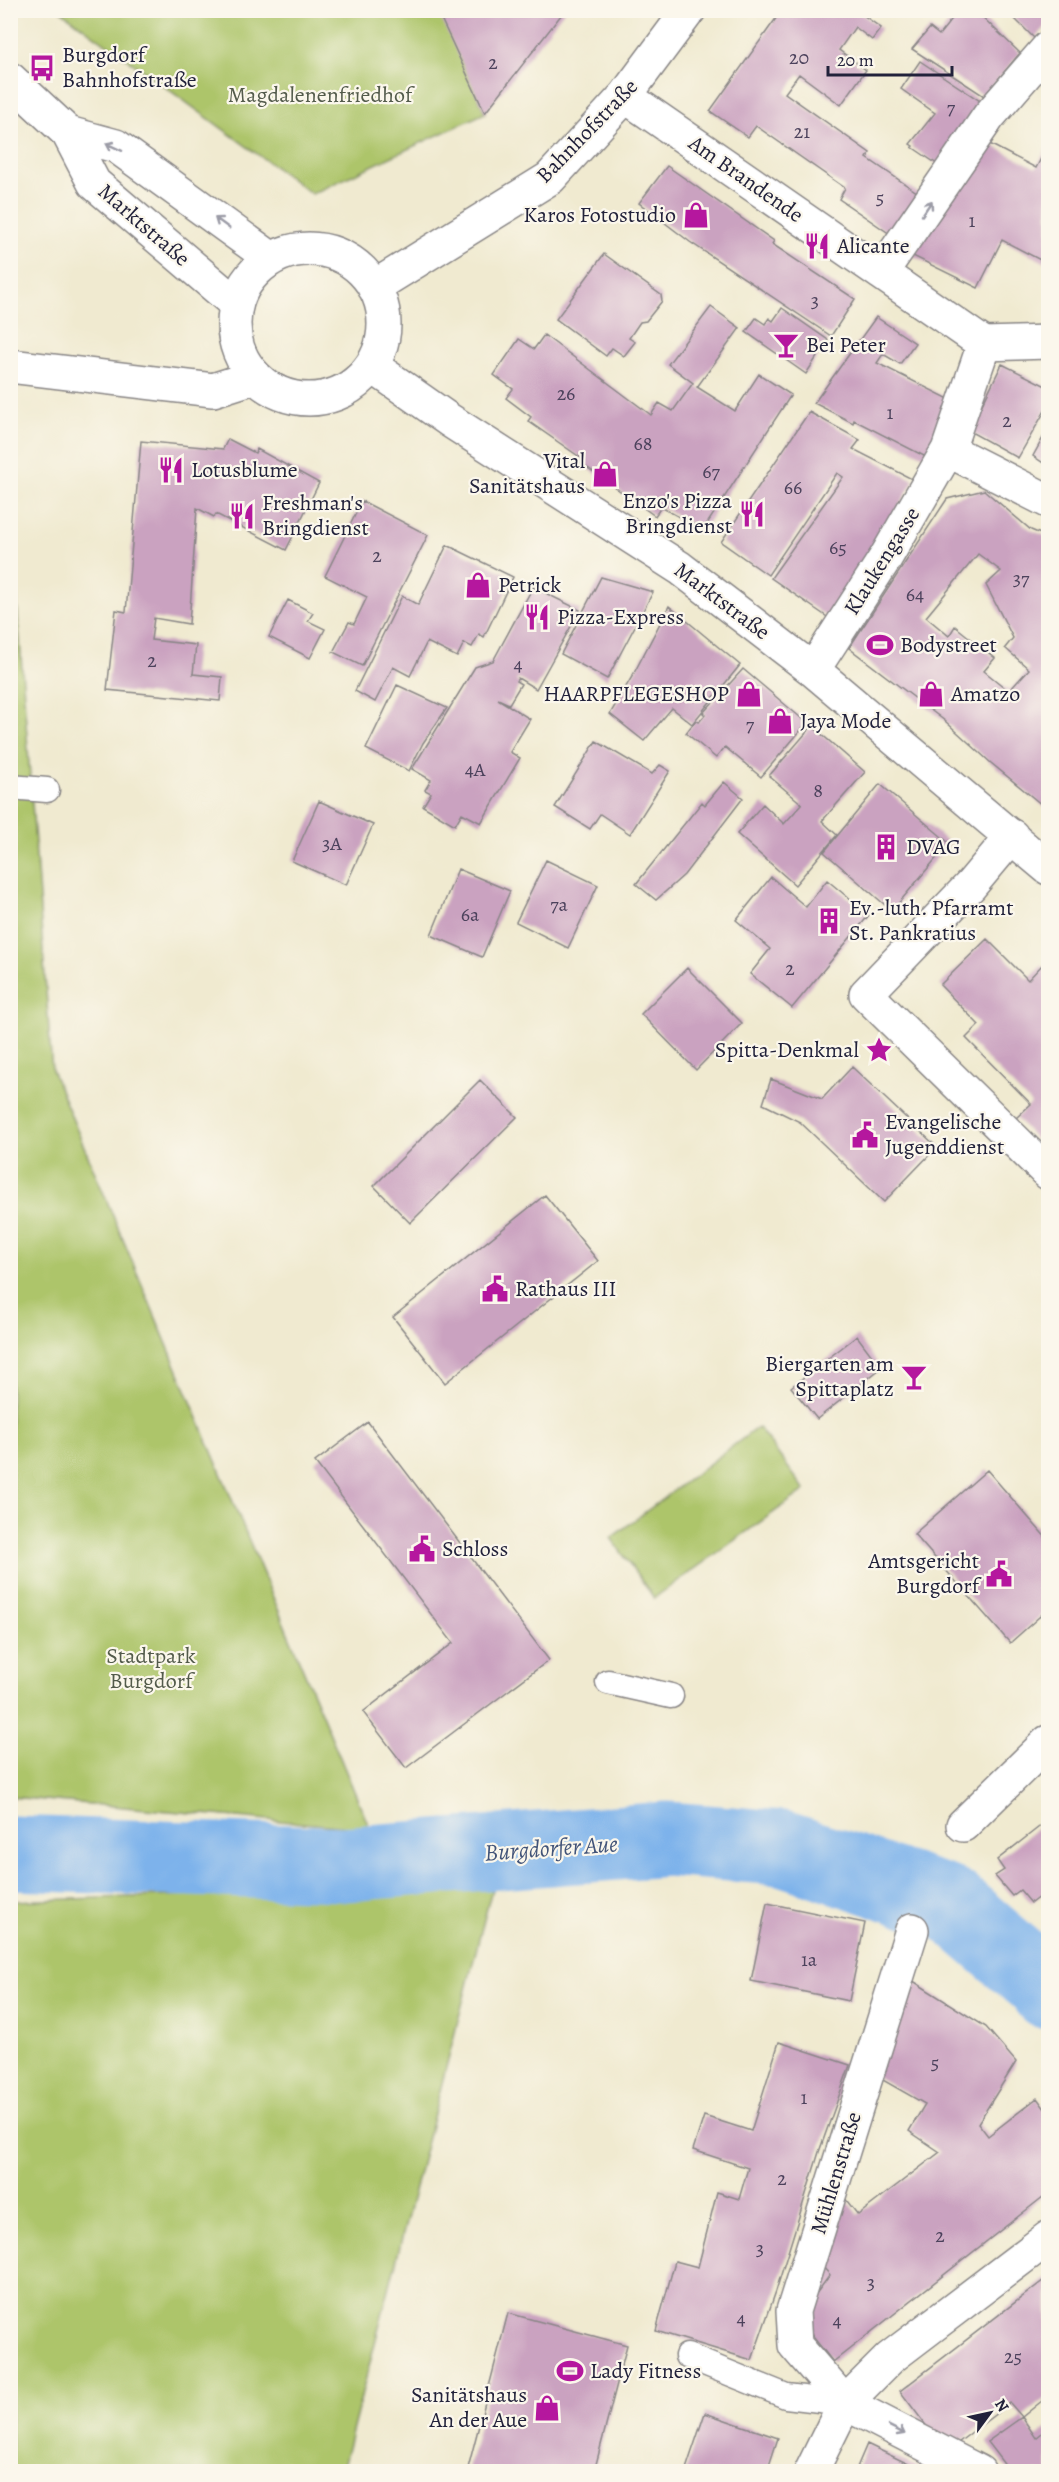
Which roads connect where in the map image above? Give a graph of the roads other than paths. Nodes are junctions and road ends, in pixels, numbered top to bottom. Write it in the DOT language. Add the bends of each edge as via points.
graph roads {
  1 [pos="689,10"];
  2 [pos="1048,48"];
  3 [pos="10,79"];
  4 [pos="626,96"];
  5 [pos="68,133"];
  6 [pos="269,257"];
  7 [pos="881,273"];
  8 [pos="374,287"];
  9 [pos="236,304"];
  10 [pos="1048,342"];
  11 [pos="984,344"];
  12 [pos="10,366"];
  13 [pos="372,366"];
  14 [pos="254,377"];
  15 [pos="948,450"];
  16 [pos="1048,501"];
  17 [pos="813,670"];
  18 [pos="10,787"];
  19 [pos="47,790"];
  20 [pos="1012,836"];
  21 [pos="1048,868"];
  22 [pos="1048,1173"];
  23 [pos="608,1682"];
  24 [pos="671,1696"];
  25 [pos="1048,1742"];
  26 [pos="963,1825"];
  27 [pos="912,1930"];
  28 [pos="1048,2238"];
  29 [pos="687,2356"];
  30 [pos="844,2403"];
  31 [pos="811,2472"];
  32 [pos="979,2472"];
  1 -- 4 [label="street, Bahnhofstraße"];
  7 -- 2 [label="street, one-way" via="989,116"];
  3 -- 5 [label="street, Marktstraße"];
  4 -- 7 [label="street, Am Brandende"];
  4 -- 8 [label="street, Bahnhofstraße" via="550,178"];
  6 -- 5 [label="street, Marktstraße, one-way" via="116,146"];
  5 -- 9 [label="street, Marktstraße" via="94,183"];
  6 -- 8 [label="street" via="306,249 329,252 347,260"];
  6 -- 9 [label="street" via="243,285"];
  7 -- 11 [label="street, Am Brandende"];
  8 -- 13 [label="street" via="382,306 384,327 381,348"];
  9 -- 14 [label="street" via="233,330 239,355"];
  10 -- 11 [label="street"];
  11 -- 15 [label="street"];
  12 -- 14 [label="street" via="213,390"];
  13 -- 14 [label="street" via="357,383 337,395 316,400 293,399 272,391"];
  13 -- 17 [label="street, Marktstraße" via="680,568"];
  15 -- 16 [label="street"];
  15 -- 17 [label="street, Klaukengasse" via="886,557"];
  17 -- 20 [label="street, Marktstraße"];
  18 -- 19 [label="lane"];
  20 -- 21 [label="street, Marktstraße"];
  20 -- 22 [label="street" via="971,885 866,994"];
  23 -- 24 [label="lane"];
  25 -- 26 [label="street"];
  27 -- 30 [label="street, Mühlenstraße" via="793,2311 795,2345"];
  28 -- 30 [label="street" via="890,2358"];
  29 -- 30 [label="lane" via="786,2396"];
  30 -- 31 [label="street"];
  30 -- 32 [label="street, one-way"];
}
